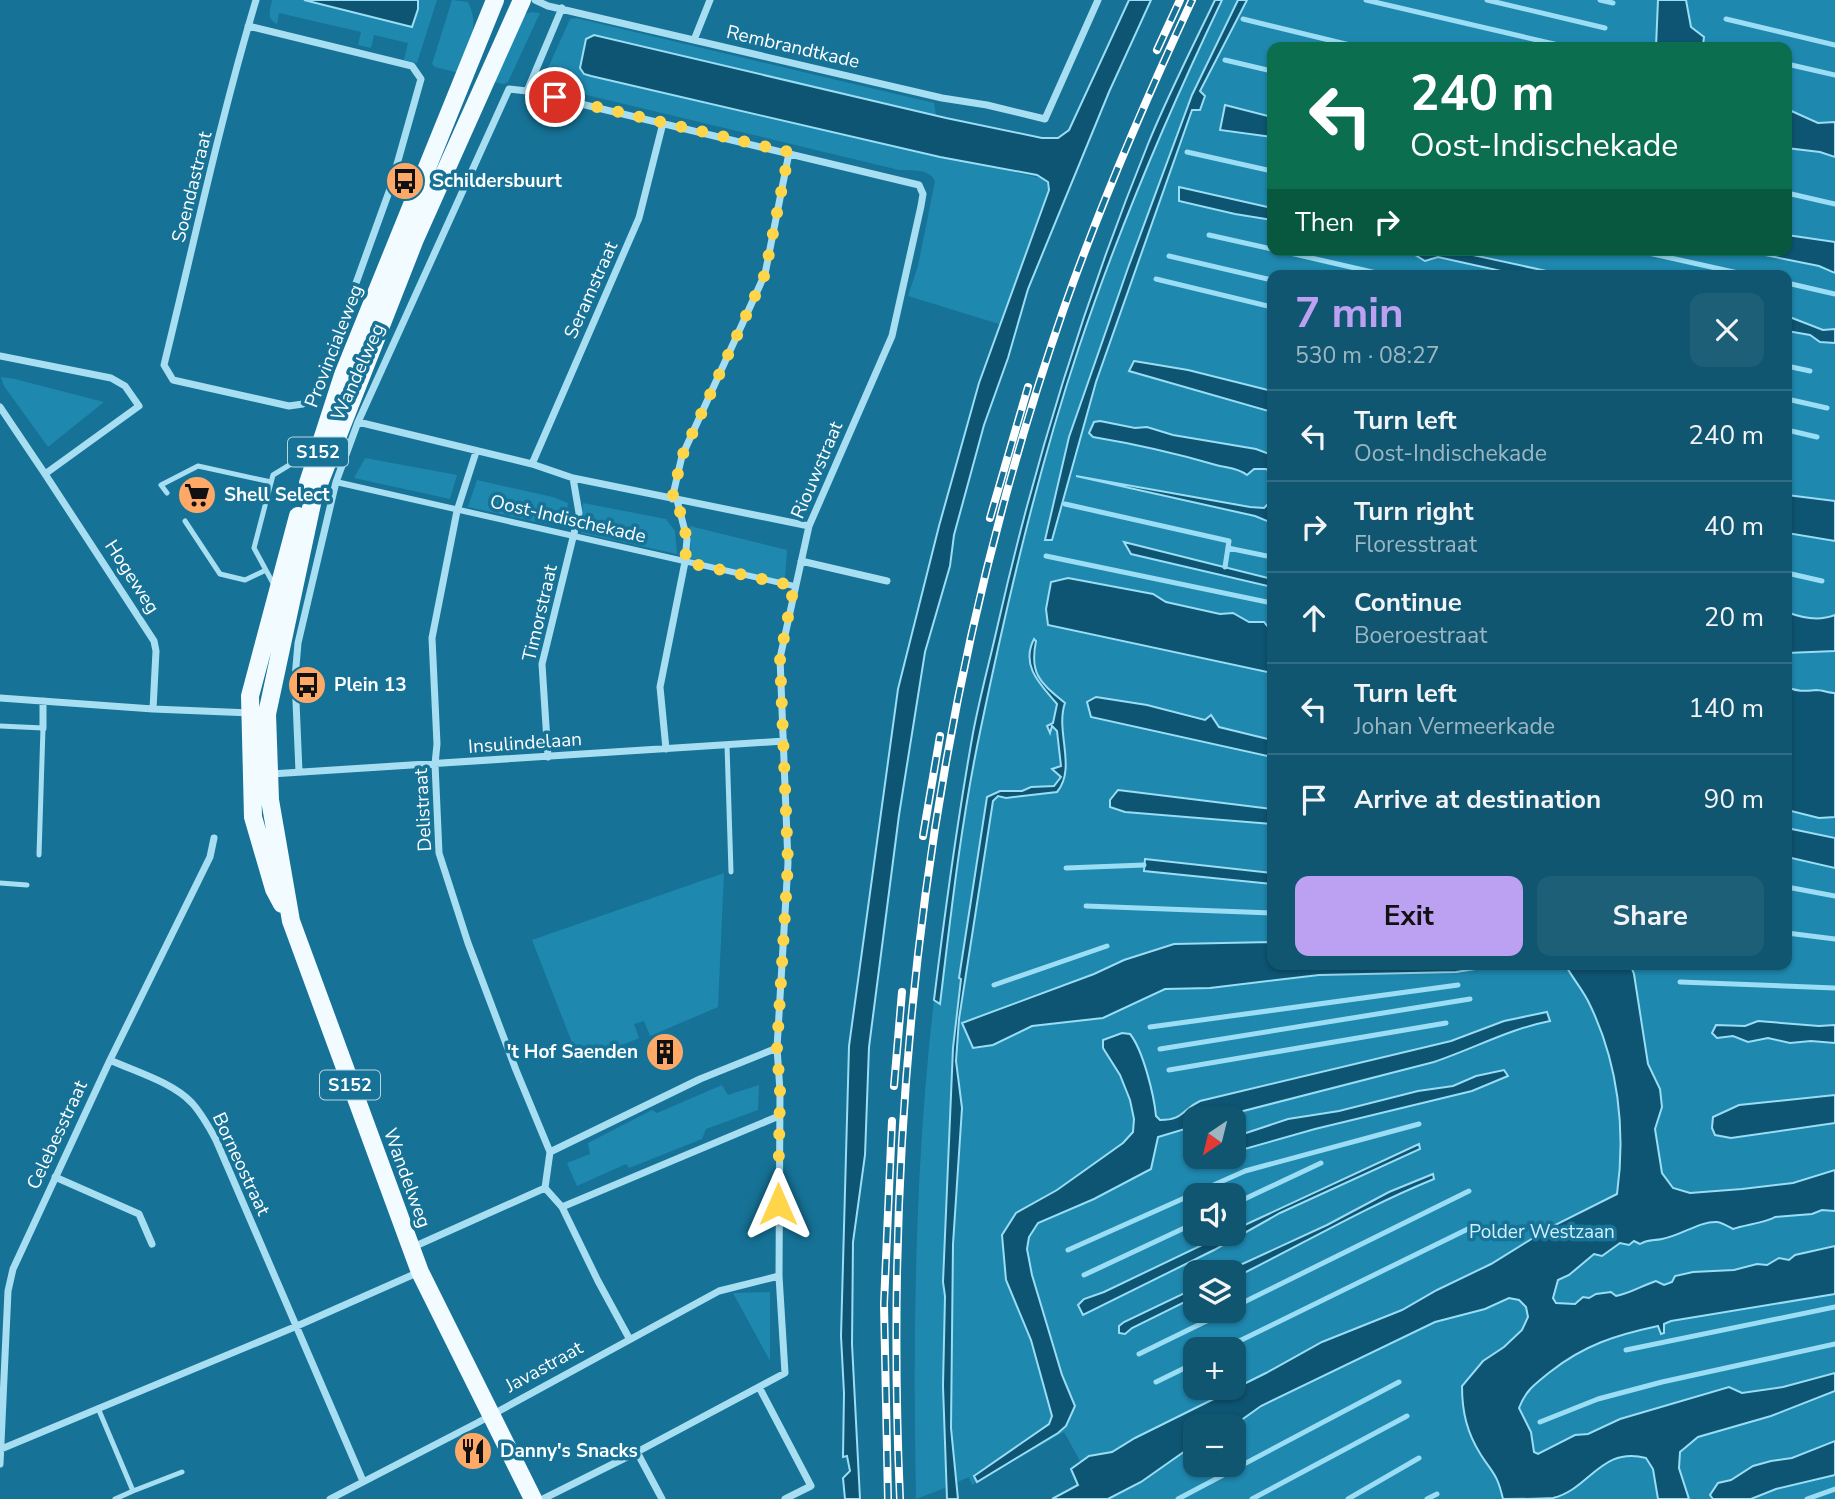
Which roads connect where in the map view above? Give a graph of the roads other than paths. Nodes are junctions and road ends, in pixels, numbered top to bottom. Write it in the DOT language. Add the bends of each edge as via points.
graph roads {
  1 [pos="256,0"];
  2 [pos="495,0"];
  3 [pos="522,0"];
  4 [pos="535,0"];
  5 [pos="710,0"];
  6 [pos="1098,0"];
  7 [pos="549,3"];
  8 [pos="562,8"];
  9 [pos="248,26"];
  10 [pos="694,40"];
  11 [pos="527,91"];
  12 [pos="663,123"];
  13 [pos="789,152"];
  14 [pos="0,356"];
  15 [pos="173,380"];
  16 [pos="0,407"];
  17 [pos="358,422"];
  18 [pos="320,446"];
  19 [pos="476,453"];
  20 [pos="532,464"];
  21 [pos="45,474"];
  22 [pos="573,478"];
  23 [pos="271,482"];
  24 [pos="336,482"];
  25 [pos="167,494"];
  26 [pos="675,499"];
  27 [pos="457,511"];
  28 [pos="185,522"];
  29 [pos="808,526"];
  30 [pos="574,537"];
  31 [pos="801,561"];
  32 [pos="685,562"];
  33 [pos="266,570"];
  34 [pos="887,581"];
  35 [pos="794,586"];
  36 [pos="278,593"];
  37 [pos="0,698"];
  38 [pos="43,701"];
  39 [pos="153,709"];
  40 [pos="259,713"];
  41 [pos="0,726"];
  42 [pos="43,729"];
  43 [pos="784,741"];
  44 [pos="727,745"];
  45 [pos="666,749"];
  46 [pos="548,757"];
  47 [pos="435,764"];
  48 [pos="299,772"];
  49 [pos="269,774"];
  50 [pos="214,838"];
  51 [pos="39,855"];
  52 [pos="731,872"];
  53 [pos="0,883"];
  54 [pos="27,884"];
  55 [pos="291,921"];
  56 [pos="777,1048"];
  57 [pos="110,1060"];
  58 [pos="779,1116"];
  59 [pos="550,1152"];
  60 [pos="55,1177"];
  61 [pos="545,1188"];
  62 [pos="562,1208"];
  63 [pos="152,1244"];
  64 [pos="410,1248"];
  65 [pos="420,1272"];
  66 [pos="779,1276"];
  67 [pos="297,1326"];
  68 [pos="629,1338"];
  69 [pos="759,1387"];
  70 [pos="99,1408"];
  71 [pos="490,1416"];
  72 [pos="1,1449"];
  73 [pos="637,1452"];
  74 [pos="0,1464"];
  75 [pos="182,1472"];
  76 [pos="363,1481"];
  77 [pos="133,1491"];
  78 [pos="115,1499"];
  79 [pos="330,1499"];
  80 [pos="533,1499"];
  81 [pos="543,1499"];
  82 [pos="662,1499"];
  83 [pos="785,1499"];
  1 -- 9 [label="street, Soendastraat"];
  2 -- 18 [label="main road, Provincialeweg / S152" via="343,374"];
  3 -- 40 [label="main road, Provincialeweg / S152" via="415,239 313,499"];
  4 -- 7 [label="street, Rembrandtkade"];
  5 -- 10 [label="street"];
  6 -- 10 [label="street, Rembrandtkade" via="1045,119"];
  7 -- 8 [label="street, Rembrandtkade"];
  8 -- 10 [label="street, Rembrandtkade"];
  8 -- 11 [label="street"];
  9 -- 15 [label="street, Soendastraat" via="164,365"];
  9 -- 15 [label="street, Wandelweg" via="412,66 421,79 390,190 317,391 303,404 289,406"];
  11 -- 12 [label="street"];
  11 -- 17 [label="street, Wandelweg" via="509,89"];
  12 -- 13 [label="street"];
  12 -- 20 [label="street, Seramstraat" via="639,218"];
  13 -- 26 [label="street" via="765,274 682,456"];
  13 -- 29 [label="street, Riouwstraat" via="919,185 923,194 892,336"];
  14 -- 21 [label="street" via="111,378 125,386 139,406"];
  16 -- 21 [label="street, Hogeweg"];
  17 -- 19 [label="street"];
  17 -- 24 [label="street, Wandelweg"];
  18 -- 23 [label="lane" via="272,475"];
  18 -- 36 [label="main road, Provincialeweg / S152"];
  19 -- 20 [label="street"];
  19 -- 27 [label="street, Delistraat"];
  20 -- 22 [label="street"];
  21 -- 39 [label="street, Hogeweg" via="154,641"];
  22 -- 26 [label="street"];
  22 -- 30 [label="street, Timorstraat" via="579,513"];
  23 -- 25 [label="lane" via="198,466 161,485"];
  23 -- 33 [label="lane" via="254,548"];
  24 -- 27 [label="street, Oost-Indischekade"];
  24 -- 48 [label="street, Wandelweg" via="298,643"];
  26 -- 29 [label="street"];
  26 -- 32 [label="street" via="687,539"];
  27 -- 30 [label="street, Oost-Indischekade"];
  27 -- 47 [label="street, Delistraat" via="432,638"];
  28 -- 33 [label="lane" via="220,573 244,580"];
  29 -- 31 [label="street, Riouwstraat"];
  30 -- 32 [label="street, Oost-Indischekade"];
  30 -- 46 [label="street, Timorstraat" via="542,664"];
  31 -- 34 [label="street"];
  31 -- 35 [label="street, Riouwstraat"];
  32 -- 35 [label="street, Oost-Indischekade"];
  32 -- 45 [label="street" via="660,688"];
  33 -- 36 [label="lane"];
  35 -- 43 [label="street, Riouwstraat" via="780,658"];
  36 -- 40 [label="main road, Provincialeweg / S152" via="250,696"];
  37 -- 38 [label="street"];
  38 -- 39 [label="street"];
  38 -- 42 [label="street"];
  39 -- 40 [label="street"];
  40 -- 49 [label="main road, Provincialeweg / S152"];
  40 -- 55 [label="main road, Provincialeweg / S152" via="253,817 274,889"];
  41 -- 42 [label="lane"];
  42 -- 51 [label="lane"];
  43 -- 44 [label="street, Insulindelaan"];
  43 -- 56 [label="street, Riouwstraat" via="788,863"];
  44 -- 45 [label="street, Insulindelaan"];
  44 -- 52 [label="lane"];
  45 -- 46 [label="street, Insulindelaan"];
  46 -- 47 [label="street, Insulindelaan"];
  47 -- 48 [label="street, Insulindelaan"];
  47 -- 59 [label="street, Delistraat" via="439,853 468,943"];
  48 -- 49 [label="street, Insulindelaan"];
  49 -- 55 [label="main road, Wandelweg / S152"];
  50 -- 57 [label="street, Celebesstraat" via="210,857"];
  53 -- 54 [label="lane"];
  55 -- 64 [label="main road, Wandelweg / S152"];
  56 -- 58 [label="street, Riouwstraat"];
  56 -- 59 [label="street" via="700,1079"];
  57 -- 60 [label="street, Celebesstraat"];
  57 -- 67 [label="street, Borneostraat" via="173,1089 204,1119"];
  58 -- 62 [label="street"];
  58 -- 66 [label="street, Riouwstraat"];
  59 -- 61 [label="street"];
  60 -- 63 [label="street" via="139,1214"];
  60 -- 72 [label="street, Celebesstraat" via="9,1279"];
  61 -- 62 [label="street"];
  61 -- 64 [label="street"];
  62 -- 68 [label="street"];
  64 -- 65 [label="main road, Wandelweg / S152"];
  65 -- 67 [label="street"];
  65 -- 71 [label="main road, Wandelweg / S152"];
  66 -- 68 [label="street, Javastraat" via="719,1291"];
  66 -- 69 [label="street, Riouwstraat" via="785,1373"];
  67 -- 70 [label="street"];
  67 -- 76 [label="street, Borneostraat"];
  68 -- 71 [label="street, Javastraat"];
  69 -- 73 [label="street"];
  69 -- 83 [label="street" via="811,1486"];
  70 -- 72 [label="street"];
  70 -- 77 [label="lane"];
  71 -- 76 [label="street, Javastraat"];
  71 -- 80 [label="main road, Wandelweg / S152"];
  72 -- 74 [label="street, Celebesstraat"];
  73 -- 81 [label="street"];
  73 -- 82 [label="street"];
  75 -- 77 [label="lane"];
  76 -- 79 [label="street, Javastraat"];
  77 -- 78 [label="lane"];
}
